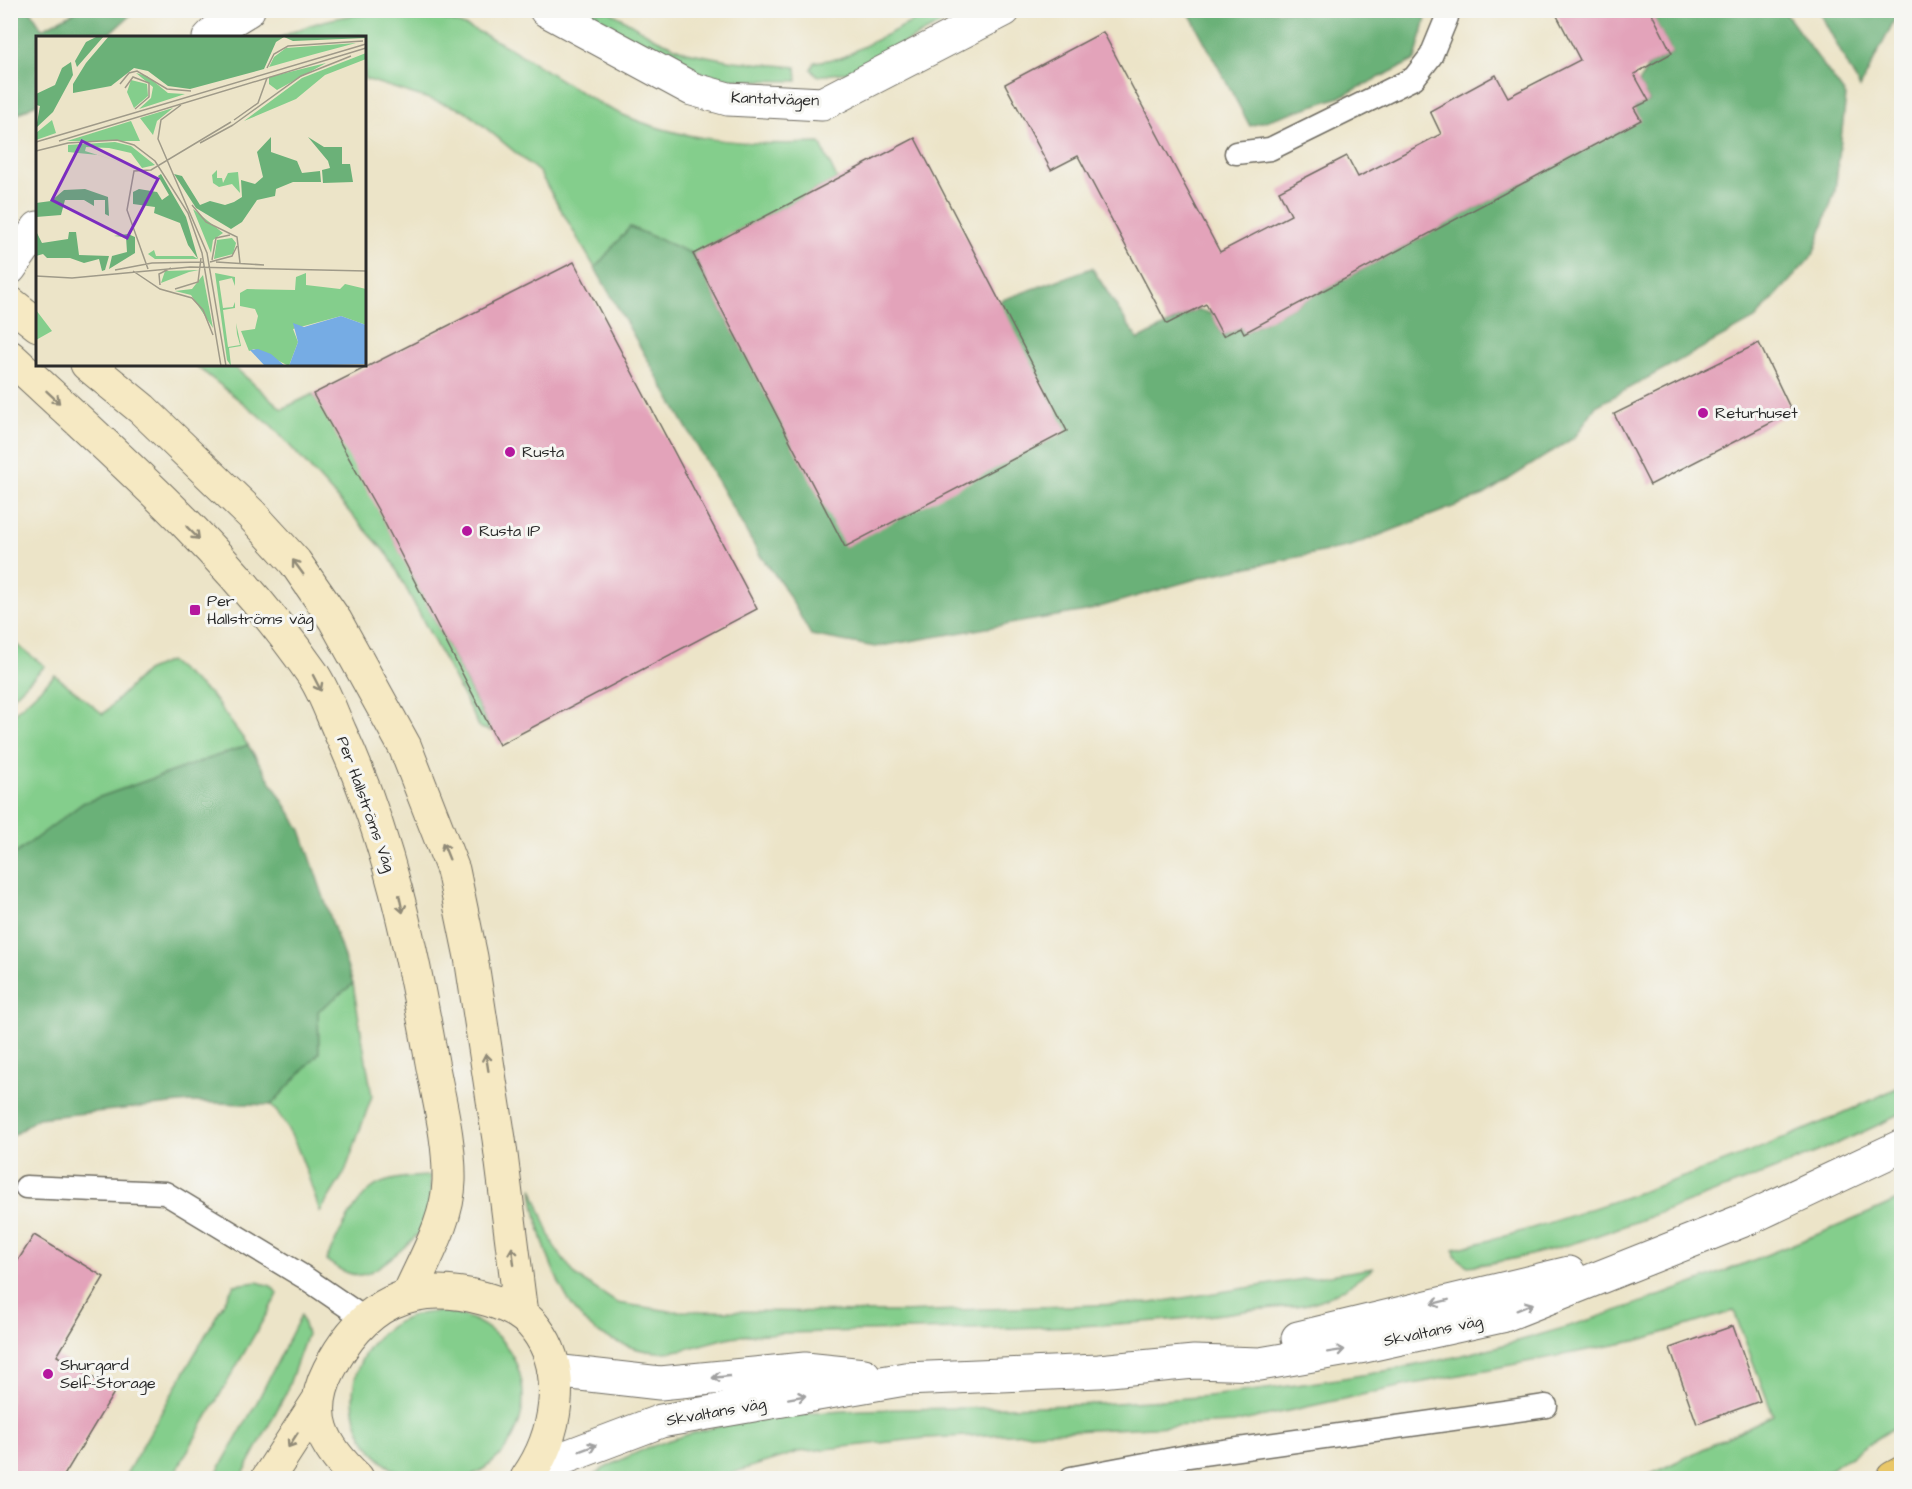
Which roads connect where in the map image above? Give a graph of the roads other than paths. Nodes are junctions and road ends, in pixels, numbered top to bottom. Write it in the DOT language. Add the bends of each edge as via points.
graph roads {
  1 [pos="248,10"];
  2 [pos="546,10"];
  3 [pos="1004,10"];
  4 [pos="1447,10"];
  5 [pos="211,36"];
  6 [pos="1236,153"];
  7 [pos="36,231"];
  8 [pos="10,268"];
  9 [pos="10,303"];
  10 [pos="36,323"];
  11 [pos="10,357"];
  12 [pos="89,366"];
  13 [pos="1902,1146"];
  14 [pos="26,1187"];
  15 [pos="409,1294"];
  16 [pos="521,1314"];
  17 [pos="364,1318"];
  18 [pos="554,1371"];
  19 [pos="905,1379"];
  20 [pos="318,1401"];
  21 [pos="1545,1406"];
  22 [pos="1902,1473"];
  23 [pos="530,1474"];
  24 [pos="268,1479"];
  25 [pos="357,1479"];
  26 [pos="1071,1479"];
  27 [pos="1893,1479"];
  1 -- 5 [label="street"];
  2 -- 3 [label="street, Kantatvägen" via="692,89 728,99 822,104"];
  4 -- 6 [label="lane" via="1431,56 1414,78 1270,149"];
  7 -- 8 [label="street"];
  9 -- 10 [label="main road"];
  11 -- 15 [label="main road, Per Hallströms Väg, one-way" via="121,460 280,628 314,676 353,759 397,889 448,1150 449,1184 442,1220"];
  16 -- 12 [label="main road, one-way" via="497,1128 456,881 405,747 341,631 295,562 251,514 142,410"];
  13 -- 19 [label="street, Skvaltans väg" via="1749,1218 1502,1316 1260,1364 1194,1362 1099,1371"];
  14 -- 17 [label="lane" via="165,1193"];
  15 -- 16 [label="main road, Skvaltans väg" via="459,1292"];
  15 -- 17 [label="main road, Skvaltans väg"];
  16 -- 18 [label="main road, Skvaltans väg" via="536,1328 547,1347"];
  17 -- 20 [label="main road, Skvaltans väg" via="339,1351 322,1383"];
  19 -- 18 [label="street, Skvaltans väg, one-way" via="805,1369 660,1383"];
  18 -- 23 [label="main road, Skvaltans väg" via="550,1435"];
  23 -- 19 [label="street, Skvaltans väg, one-way" via="661,1421"];
  20 -- 24 [label="main road, Skvaltans väg, one-way"];
  20 -- 25 [label="main road, Skvaltans väg" via="323,1437"];
  21 -- 26 [label="lane" via="1188,1456"];
  22 -- 27 [label="highway"];
}
